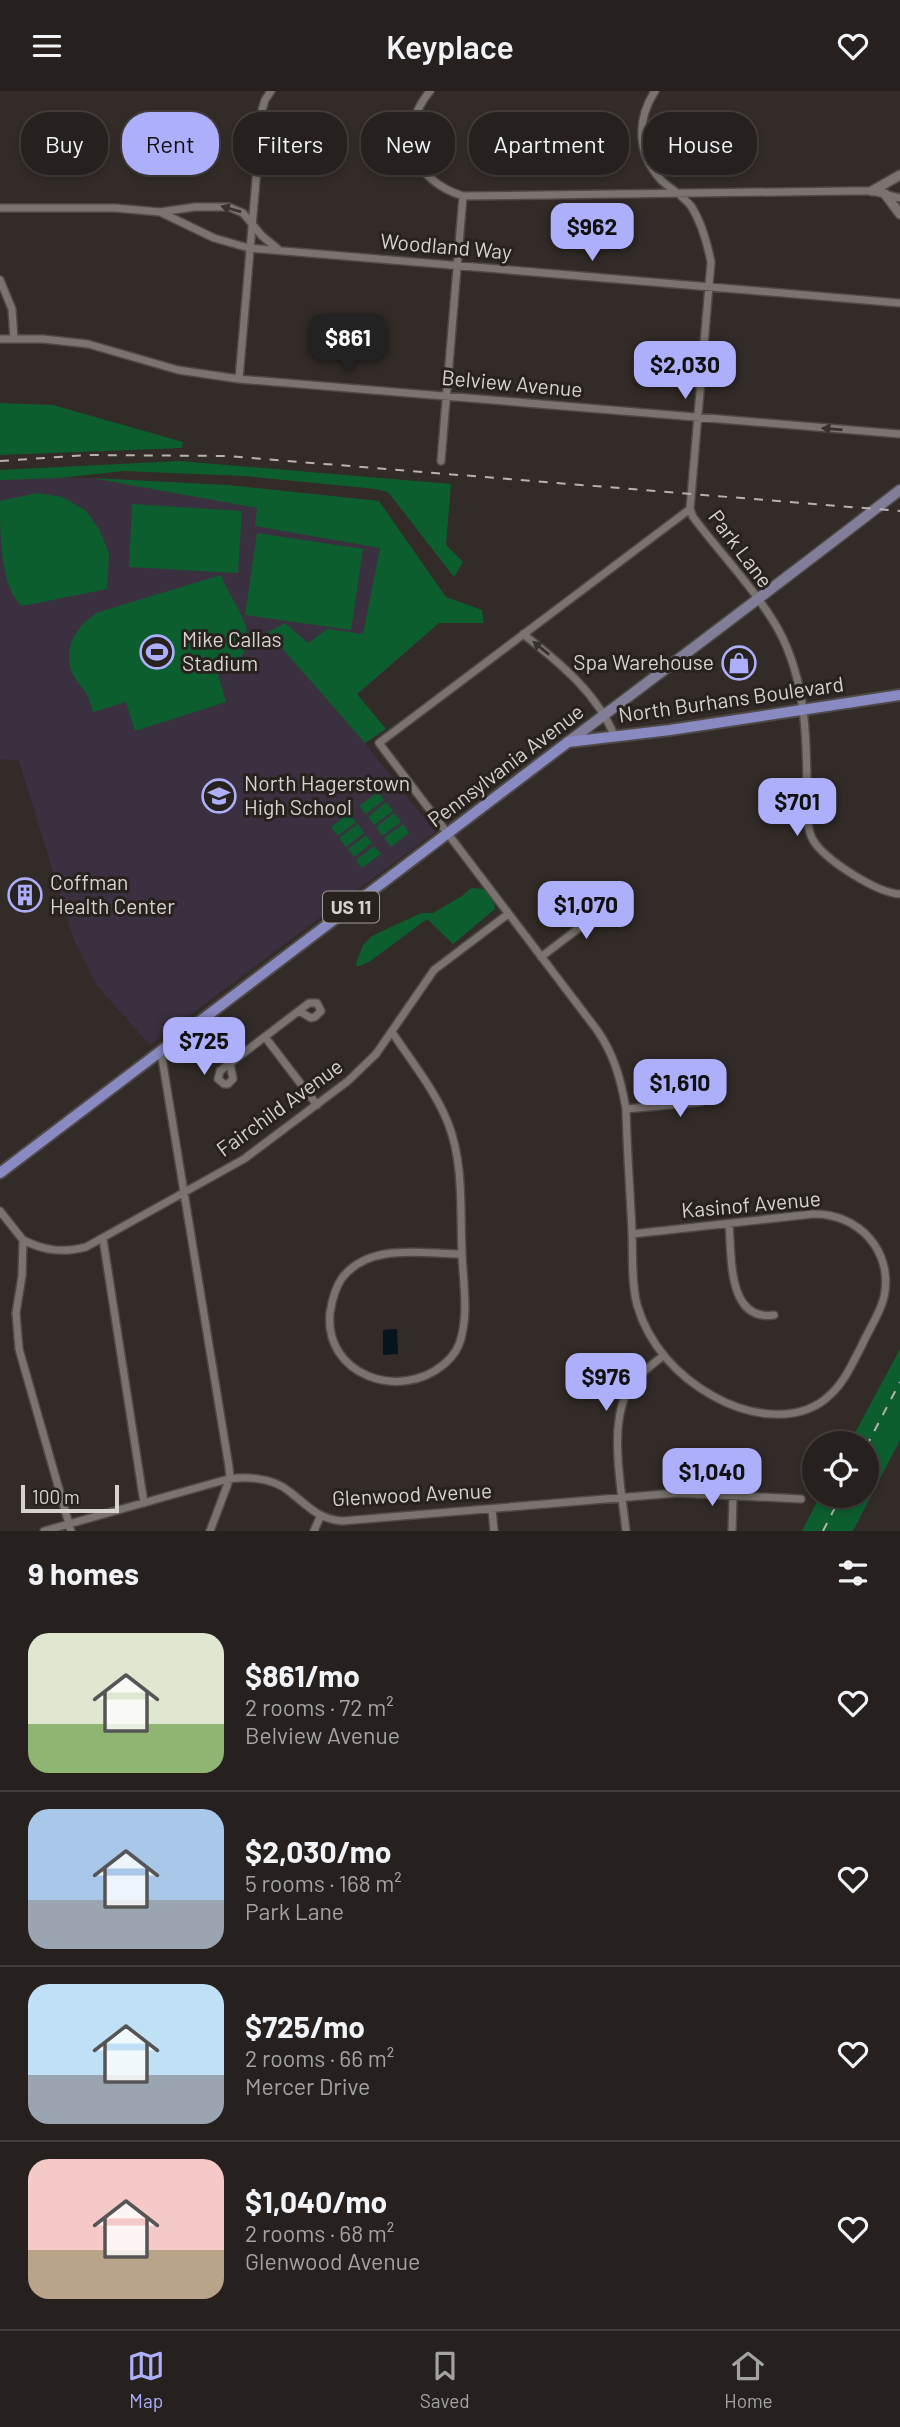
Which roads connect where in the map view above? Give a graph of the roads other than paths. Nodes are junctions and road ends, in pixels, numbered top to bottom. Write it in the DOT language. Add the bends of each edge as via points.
graph roads {
  1 [pos="260,91"];
  2 [pos="271,91"];
  3 [pos="430,91"];
  4 [pos="655,91"];
  5 [pos="265,100"];
  6 [pos="900,175"];
  7 [pos="872,191"];
  8 [pos="677,193"];
  9 [pos="885,194"];
  10 [pos="463,196"];
  11 [pos="900,198"];
  12 [pos="0,208"];
  13 [pos="160,212"];
  14 [pos="900,214"];
  15 [pos="251,221"];
  16 [pos="249,248"];
  17 [pos="282,252"];
  18 [pos="458,266"];
  19 [pos="0,280"];
  20 [pos="710,287"];
  21 [pos="900,303"];
  22 [pos="0,339"];
  23 [pos="14,339"];
  24 [pos="239,379"];
  25 [pos="447,396"];
  26 [pos="698,417"];
  27 [pos="900,434"];
  28 [pos="441,461"];
  29 [pos="900,490"];
  30 [pos="690,509"];
  31 [pos="757,599"];
  32 [pos="523,634"];
  33 [pos="900,695"];
  34 [pos="804,709"];
  35 [pos="606,714"];
  36 [pos="615,737"];
  37 [pos="568,742"];
  38 [pos="448,834"];
  39 [pos="900,894"];
  40 [pos="626,905"];
  41 [pos="508,914"];
  42 [pos="541,957"];
  43 [pos="299,1011"];
  44 [pos="392,1032"];
  45 [pos="265,1037"];
  46 [pos="161,1052"];
  47 [pos="230,1064"];
  48 [pos="720,1090"];
  49 [pos="317,1105"];
  50 [pos="626,1109"];
  51 [pos="0,1173"];
  52 [pos="184,1193"];
  53 [pos="0,1211"];
  54 [pos="729,1225"];
  55 [pos="632,1234"];
  56 [pos="103,1239"];
  57 [pos="23,1240"];
  58 [pos="462,1254"];
  59 [pos="774,1315"];
  60 [pos="663,1356"];
  61 [pos="230,1478"];
  62 [pos="733,1495"];
  63 [pos="623,1498"];
  64 [pos="801,1499"];
  65 [pos="144,1503"];
  66 [pos="492,1509"];
  67 [pos="320,1517"];
  68 [pos="70,1527"];
  69 [pos="44,1531"];
  70 [pos="210,1531"];
  71 [pos="314,1531"];
  72 [pos="494,1531"];
  73 [pos="626,1531"];
  74 [pos="732,1531"];
  1 -- 5 [label="street"];
  2 -- 5 [label="street"];
  3 -- 10 [label="street" via="415,113 412,150 430,179"];
  4 -- 8 [label="street, Park Lane" via="641,124 643,146 654,171"];
  5 -- 15 [label="street"];
  6 -- 7 [label="street"];
  7 -- 8 [label="street"];
  7 -- 9 [label="street"];
  8 -- 10 [label="street"];
  8 -- 20 [label="street, Park Lane" via="703,229"];
  9 -- 11 [label="street"];
  9 -- 14 [label="street"];
  10 -- 18 [label="street"];
  12 -- 13 [label="street, Woodland Way"];
  15 -- 13 [label="street, Woodland Way, one-way" via="235,209 220,206"];
  13 -- 16 [label="street, Woodland Way" via="214,238"];
  15 -- 16 [label="street"];
  15 -- 17 [label="street, Woodland Way"];
  16 -- 17 [label="street, Woodland Way"];
  16 -- 24 [label="street"];
  17 -- 18 [label="street, Woodland Way"];
  18 -- 20 [label="street, Woodland Way"];
  18 -- 25 [label="street"];
  19 -- 23 [label="street" via="12,309"];
  20 -- 21 [label="street, Woodland Way"];
  20 -- 26 [label="street, Park Lane"];
  22 -- 23 [label="street, Belview Avenue"];
  23 -- 24 [label="street, Belview Avenue" via="88,344 178,370"];
  24 -- 25 [label="street, Belview Avenue"];
  25 -- 26 [label="street, Belview Avenue"];
  25 -- 28 [label="street"];
  27 -- 26 [label="street, Belview Avenue, one-way"];
  26 -- 30 [label="street, Park Lane"];
  29 -- 31 [label="main road, Pennsylvania Avenue"];
  30 -- 31 [label="street, Park Lane"];
  30 -- 32 [label="street"];
  31 -- 34 [label="street, Park Lane" via="787,650"];
  31 -- 35 [label="main road, Pennsylvania Avenue"];
  35 -- 32 [label="street, one-way" via="568,671"];
  32 -- 38 [label="street" via="379,743"];
  33 -- 34 [label="main road, North Burhans Boulevard"];
  34 -- 36 [label="main road, North Burhans Boulevard"];
  34 -- 39 [label="street, Park Lane" via="807,814 813,840 826,855 872,886"];
  35 -- 36 [label="street"];
  35 -- 37 [label="main road, Pennsylvania Avenue"];
  36 -- 37 [label="main road, North Burhans Boulevard"];
  37 -- 38 [label="main road, Pennsylvania Avenue / US 11"];
  38 -- 41 [label="street"];
  38 -- 46 [label="main road, Pennsylvania Avenue / US 11"];
  40 -- 42 [label="street" via="604,909"];
  41 -- 42 [label="street"];
  41 -- 44 [label="street, Fairchild Avenue" via="434,970"];
  42 -- 50 [label="street" via="604,1040 617,1069"];
  43 -- 45 [label="street"];
  44 -- 49 [label="street, Fairchild Avenue" via="360,1072"];
  44 -- 58 [label="street" via="443,1112 453,1137"];
  45 -- 47 [label="street"];
  45 -- 49 [label="street"];
  46 -- 51 [label="main road, Pennsylvania Avenue / US 11"];
  46 -- 52 [label="street"];
  48 -- 50 [label="street" via="701,1102"];
  49 -- 52 [label="street, Fairchild Avenue" via="260,1149"];
  50 -- 55 [label="street"];
  52 -- 56 [label="street, Fairchild Avenue"];
  52 -- 61 [label="street"];
  53 -- 57 [label="street"];
  54 -- 55 [label="street, Kasinof Avenue"];
  54 -- 59 [label="street" via="738,1296 750,1311"];
  54 -- 60 [label="street, Kasinof Avenue" via="813,1214 835,1215 857,1225 867,1233 886,1272 879,1311 833,1393 800,1413 735,1407 690,1382"];
  55 -- 60 [label="street" via="637,1303"];
  56 -- 57 [label="street, Fairchild Avenue" via="59,1251"];
  56 -- 65 [label="street"];
  57 -- 68 [label="street" via="16,1313 19,1349"];
  58 -- 58 [label="street" via="462,1336 454,1355 442,1367 422,1377 389,1381 359,1373 343,1358 330,1332 330,1313 336,1288 351,1268 389,1253"];
  60 -- 63 [label="street" via="635,1381 621,1407 617,1436"];
  61 -- 65 [label="street, Glenwood Avenue"];
  61 -- 67 [label="street, Glenwood Avenue" via="278,1484"];
  61 -- 70 [label="street"];
  62 -- 63 [label="street, Glenwood Avenue" via="677,1493"];
  62 -- 64 [label="street, Glenwood Avenue"];
  62 -- 74 [label="street"];
  63 -- 66 [label="street, Glenwood Avenue"];
  63 -- 73 [label="street"];
  65 -- 68 [label="street, Glenwood Avenue"];
  66 -- 67 [label="street, Glenwood Avenue" via="342,1521"];
  66 -- 72 [label="street"];
  67 -- 71 [label="street"];
  68 -- 69 [label="street, Glenwood Avenue"];
}
